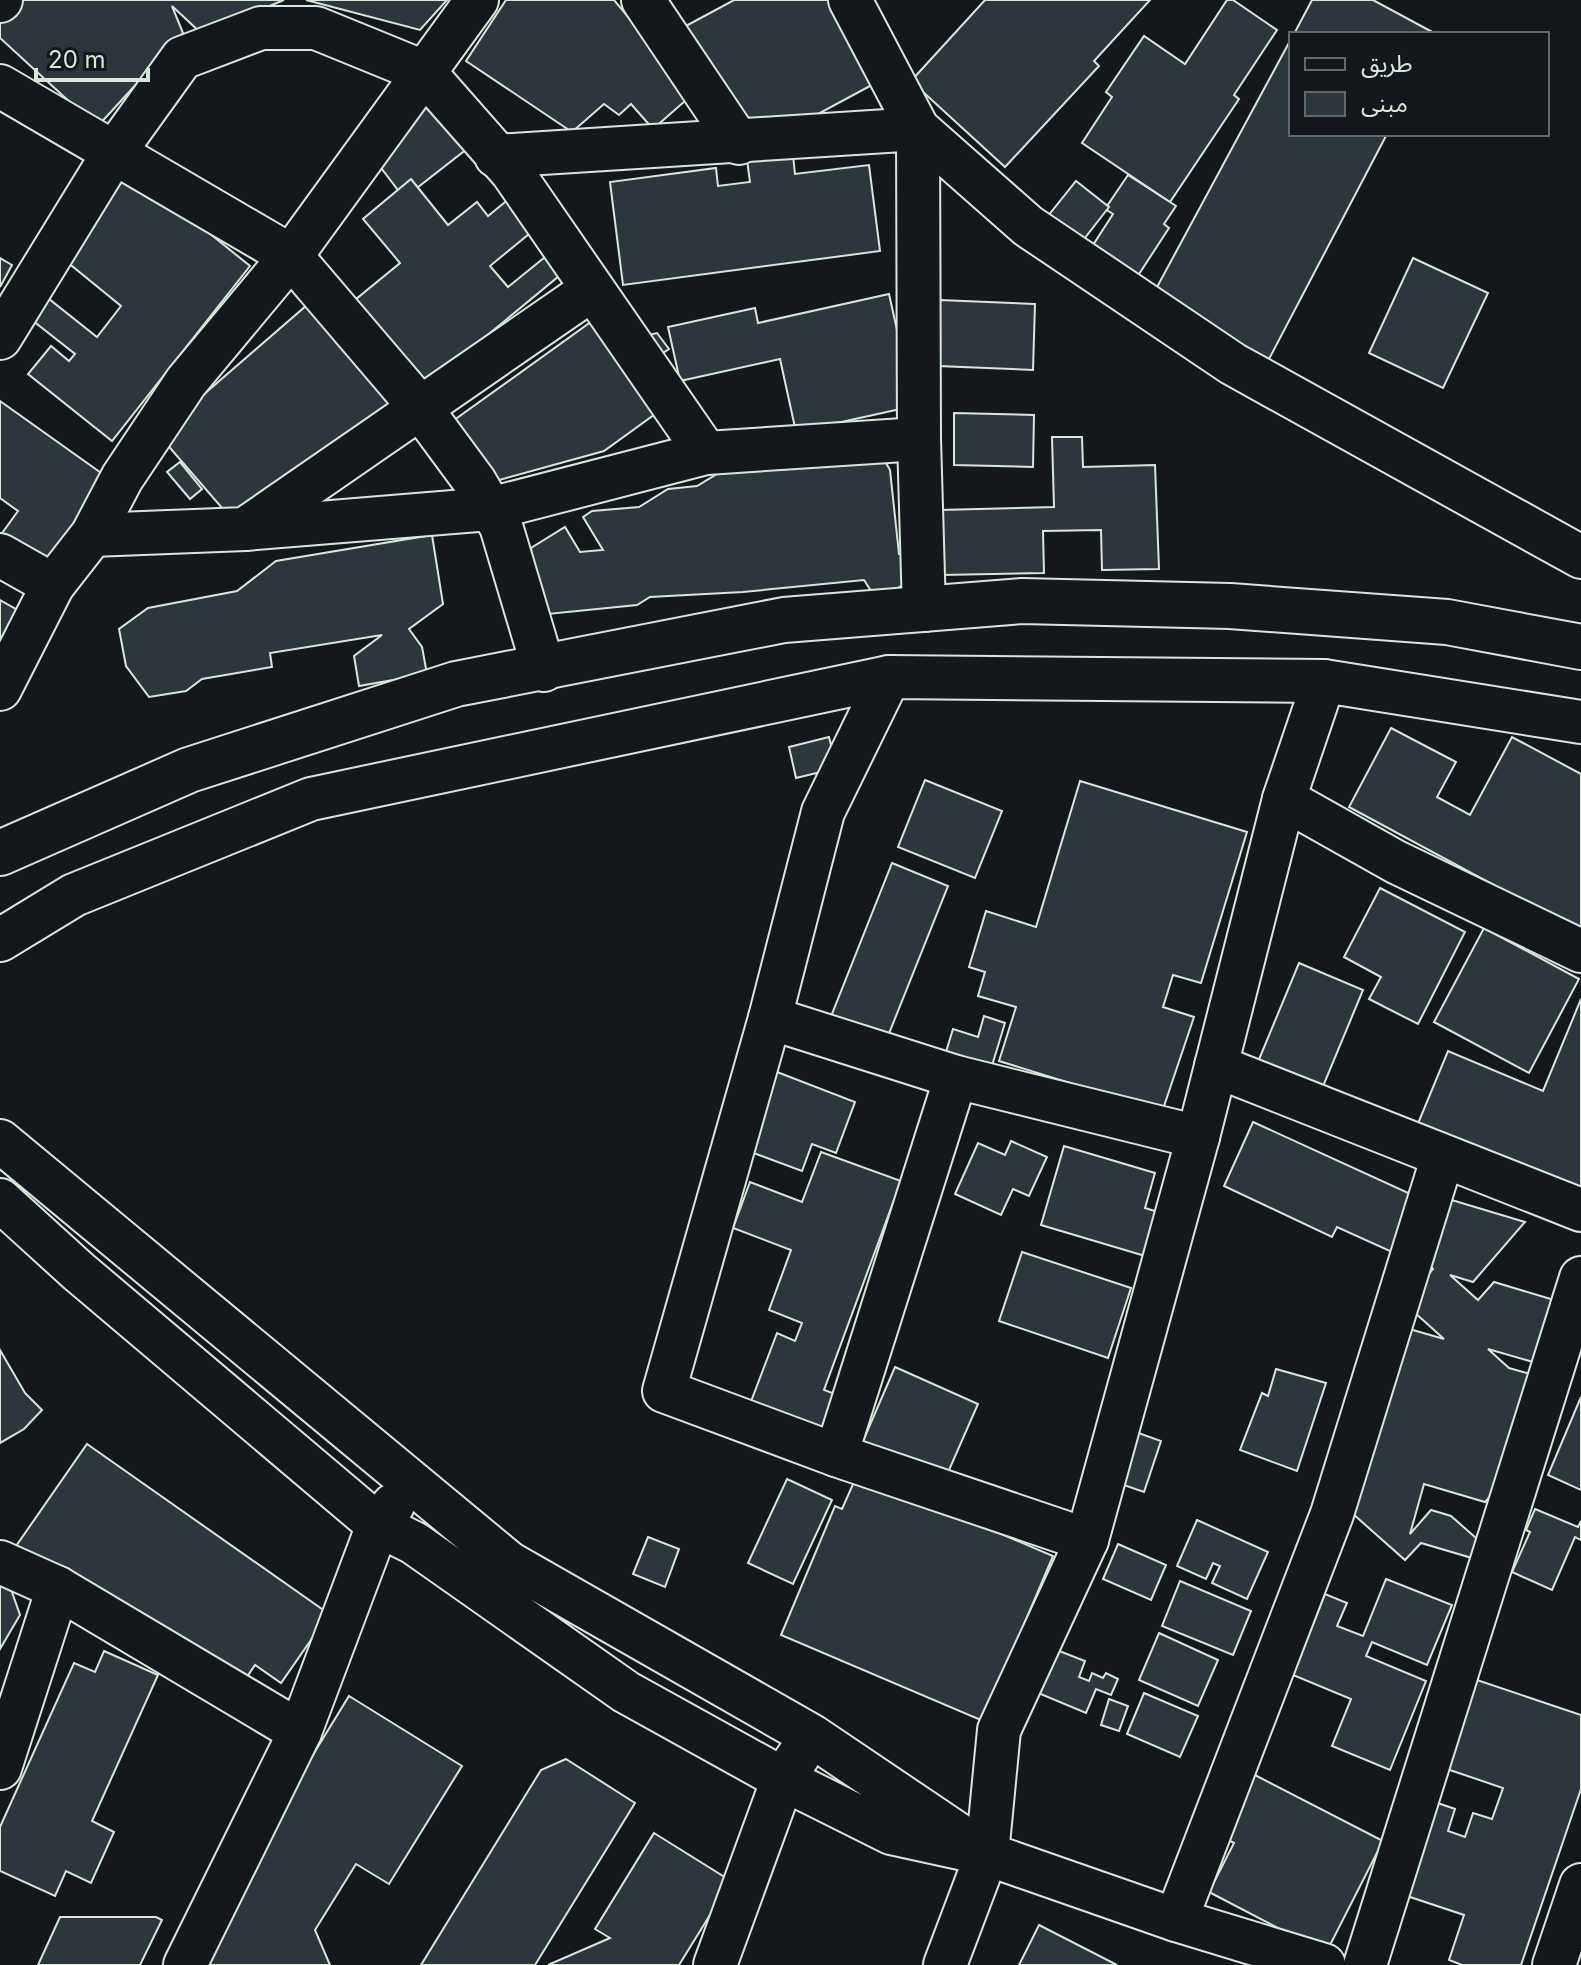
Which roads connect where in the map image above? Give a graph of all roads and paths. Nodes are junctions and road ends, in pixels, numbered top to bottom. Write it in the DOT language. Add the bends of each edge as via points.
graph roads {
  1 [pos="477,0"];
  2 [pos="643,0"];
  3 [pos="850,0"];
  4 [pos="424,72"];
  5 [pos="0,86"];
  6 [pos="918,129"];
  7 [pos="739,143"];
  8 [pos="113,154"];
  9 [pos="496,156"];
  10 [pos="291,256"];
  11 [pos="591,290"];
  12 [pos="0,338"];
  13 [pos="419,406"];
  14 [pos="919,439"];
  15 [pos="706,453"];
  16 [pos="490,509"];
  17 [pos="245,529"];
  18 [pos="92,535"];
  19 [pos="0,555"];
  20 [pos="1581,557"];
  21 [pos="53,585"];
  22 [pos="924,610"];
  23 [pos="1581,647"];
  24 [pos="544,670"];
  25 [pos="889,677"];
  26 [pos="1324,681"];
  27 [pos="0,689"];
  28 [pos="1581,722"];
  29 [pos="1284,799"];
  30 [pos="0,853"];
  31 [pos="0,940"];
  32 [pos="1581,951"];
  33 [pos="770,1018"];
  34 [pos="1216,1066"];
  35 [pos="956,1077"];
  36 [pos="1198,1137"];
  37 [pos="0,1141"];
  38 [pos="1443,1156"];
  39 [pos="0,1200"];
  40 [pos="1581,1210"];
  41 [pos="1581,1278"];
  42 [pos="836,1455"];
  43 [pos="411,1481"];
  44 [pos="378,1525"];
  45 [pos="1087,1540"];
  46 [pos="0,1562"];
  47 [pos="58,1588"];
  48 [pos="300,1732"];
  49 [pos="812,1736"];
  50 [pos="0,1768"];
  51 [pos="783,1779"];
  52 [pos="987,1854"];
  53 [pos="1581,1885"];
  54 [pos="1176,1920"];
  55 [pos="185,1965"];
  56 [pos="715,1965"];
  57 [pos="945,1965"];
  58 [pos="1324,1965"];
  59 [pos="1365,1965"];
  60 [pos="1554,1965"];
  1 -- 4 [label="street"];
  2 -- 7 [label="street"];
  3 -- 6 [label="street"];
  4 -- 8 [label="street" via="316,28 261,28 182,58"];
  4 -- 9 [label="street"];
  4 -- 10 [label="street"];
  5 -- 8 [label="street"];
  6 -- 7 [label="street"];
  6 -- 14 [label="street"];
  6 -- 20 [label="street" via="1028,226 1233,364"];
  7 -- 9 [label="street"];
  8 -- 10 [label="street"];
  8 -- 12 [label="street"];
  9 -- 11 [label="street"];
  10 -- 13 [label="street"];
  10 -- 18 [label="street" via="186,382 122,478"];
  11 -- 13 [label="street"];
  11 -- 15 [label="street"];
  13 -- 16 [label="street"];
  13 -- 17 [label="street"];
  14 -- 15 [label="street"];
  14 -- 22 [label="street"];
  15 -- 16 [label="street"];
  16 -- 17 [label="street"];
  16 -- 24 [label="street" via="501,526"];
  17 -- 18 [label="street"];
  18 -- 21 [label="street"];
  19 -- 21 [label="street"];
  21 -- 27 [label="street"];
  22 -- 23 [label="main road" via="1022,601 1230,606 1447,622"];
  22 -- 24 [label="main road" via="784,620"];
  24 -- 30 [label="main road" via="456,684 189,770"];
  25 -- 26 [label="street"];
  25 -- 31 [label="street" via="311,799 74,895"];
  25 -- 33 [label="street" via="823,812"];
  26 -- 28 [label="street"];
  26 -- 29 [label="street"];
  29 -- 32 [label="street" via="1396,862"];
  29 -- 34 [label="street"];
  33 -- 35 [label="street"];
  33 -- 42 [label="street" via="664,1391"];
  34 -- 36 [label="street"];
  34 -- 38 [label="street"];
  35 -- 36 [label="street"];
  35 -- 42 [label="street"];
  36 -- 45 [label="street"];
  37 -- 43 [label="street"];
  38 -- 40 [label="street"];
  38 -- 54 [label="street" via="1332,1514"];
  39 -- 44 [label="street"];
  41 -- 59 [label="street"];
  42 -- 45 [label="street"];
  43 -- 44 [label="street"];
  43 -- 49 [label="street" via="509,1563"];
  44 -- 48 [label="street"];
  44 -- 51 [label="street" via="414,1543 626,1692"];
  45 -- 52 [label="street" via="999,1730"];
  46 -- 47 [label="street"];
  47 -- 48 [label="street"];
  47 -- 50 [label="street"];
  48 -- 55 [label="street"];
  49 -- 51 [label="street"];
  49 -- 52 [label="street"];
  51 -- 52 [label="street" via="891,1833"];
  51 -- 56 [label="street"];
  52 -- 54 [label="street"];
  52 -- 57 [label="street"];
  53 -- 60 [label="street"];
  54 -- 58 [label="street"];
}
